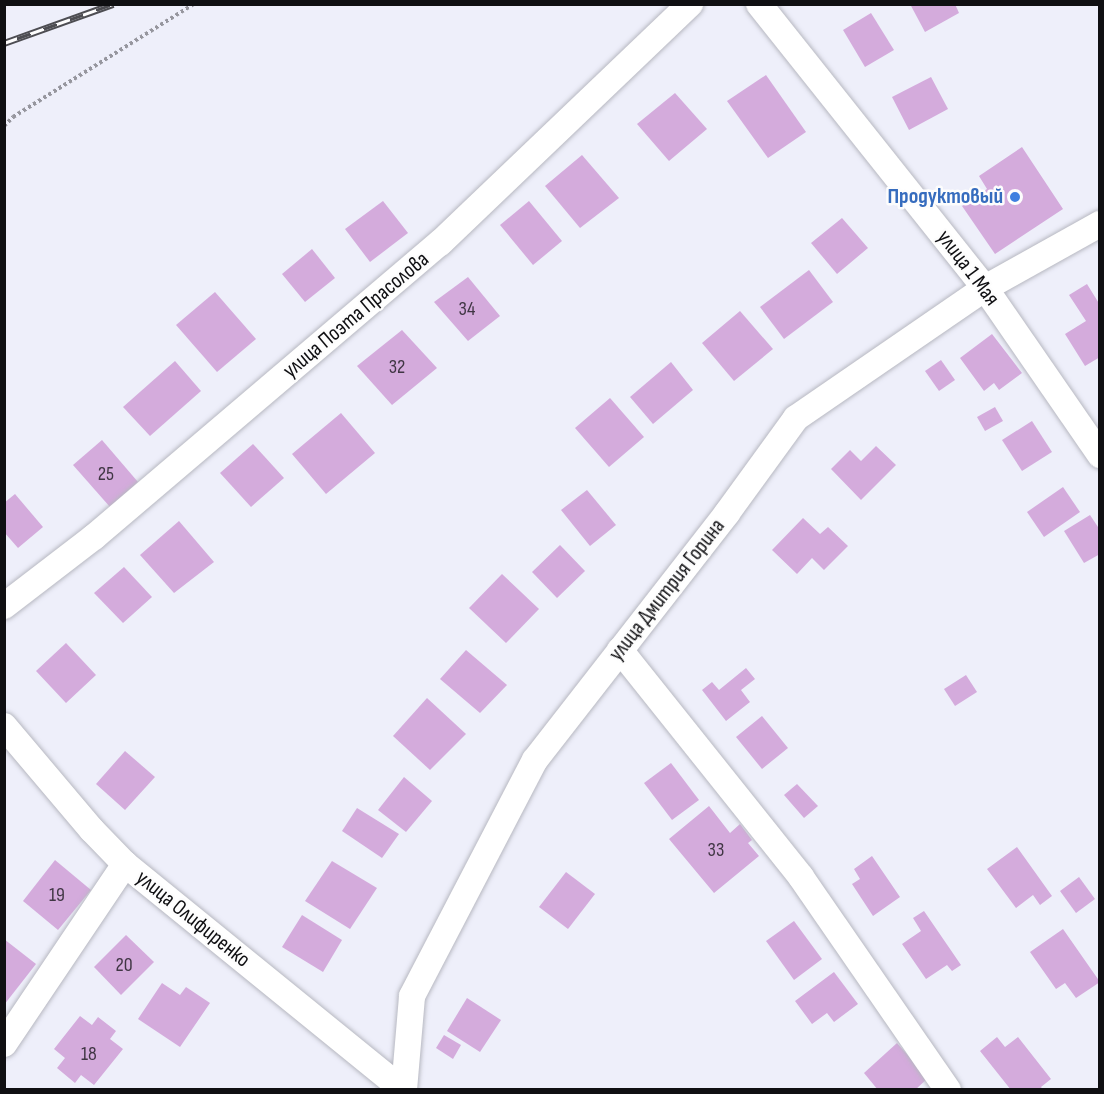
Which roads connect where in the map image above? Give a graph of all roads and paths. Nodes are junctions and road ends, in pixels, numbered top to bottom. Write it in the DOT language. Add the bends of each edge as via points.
graph roads {
  1 [pos="194,4"];
  2 [pos="690,4"];
  3 [pos="759,4"];
  4 [pos="4,126"];
  5 [pos="1100,224"];
  6 [pos="985,288"];
  7 [pos="1100,455"];
  8 [pos="4,606"];
  9 [pos="620,650"];
  10 [pos="4,726"];
  11 [pos="125,864"];
  12 [pos="4,1044"];
  13 [pos="404,1089"];
  14 [pos="948,1089"];
  1 -- 4 [label="path"];
  2 -- 8 [label="street, улица Поэта Прасолова" via="440,243 94,537"];
  3 -- 6 [label="street, улица 1 Мая"];
  5 -- 6 [label="street, улица Дмитрия Горина"];
  6 -- 7 [label="street, улица 1 Мая"];
  6 -- 9 [label="street, улица Дмитрия Горина" via="796,418"];
  9 -- 13 [label="street, улица Дмитрия Горина" via="535,760 412,996"];
  9 -- 14 [label="street" via="801,877"];
  10 -- 11 [label="street, улица Олифиренко"];
  11 -- 12 [label="street"];
  11 -- 13 [label="street, улица Олифиренко"];
}
